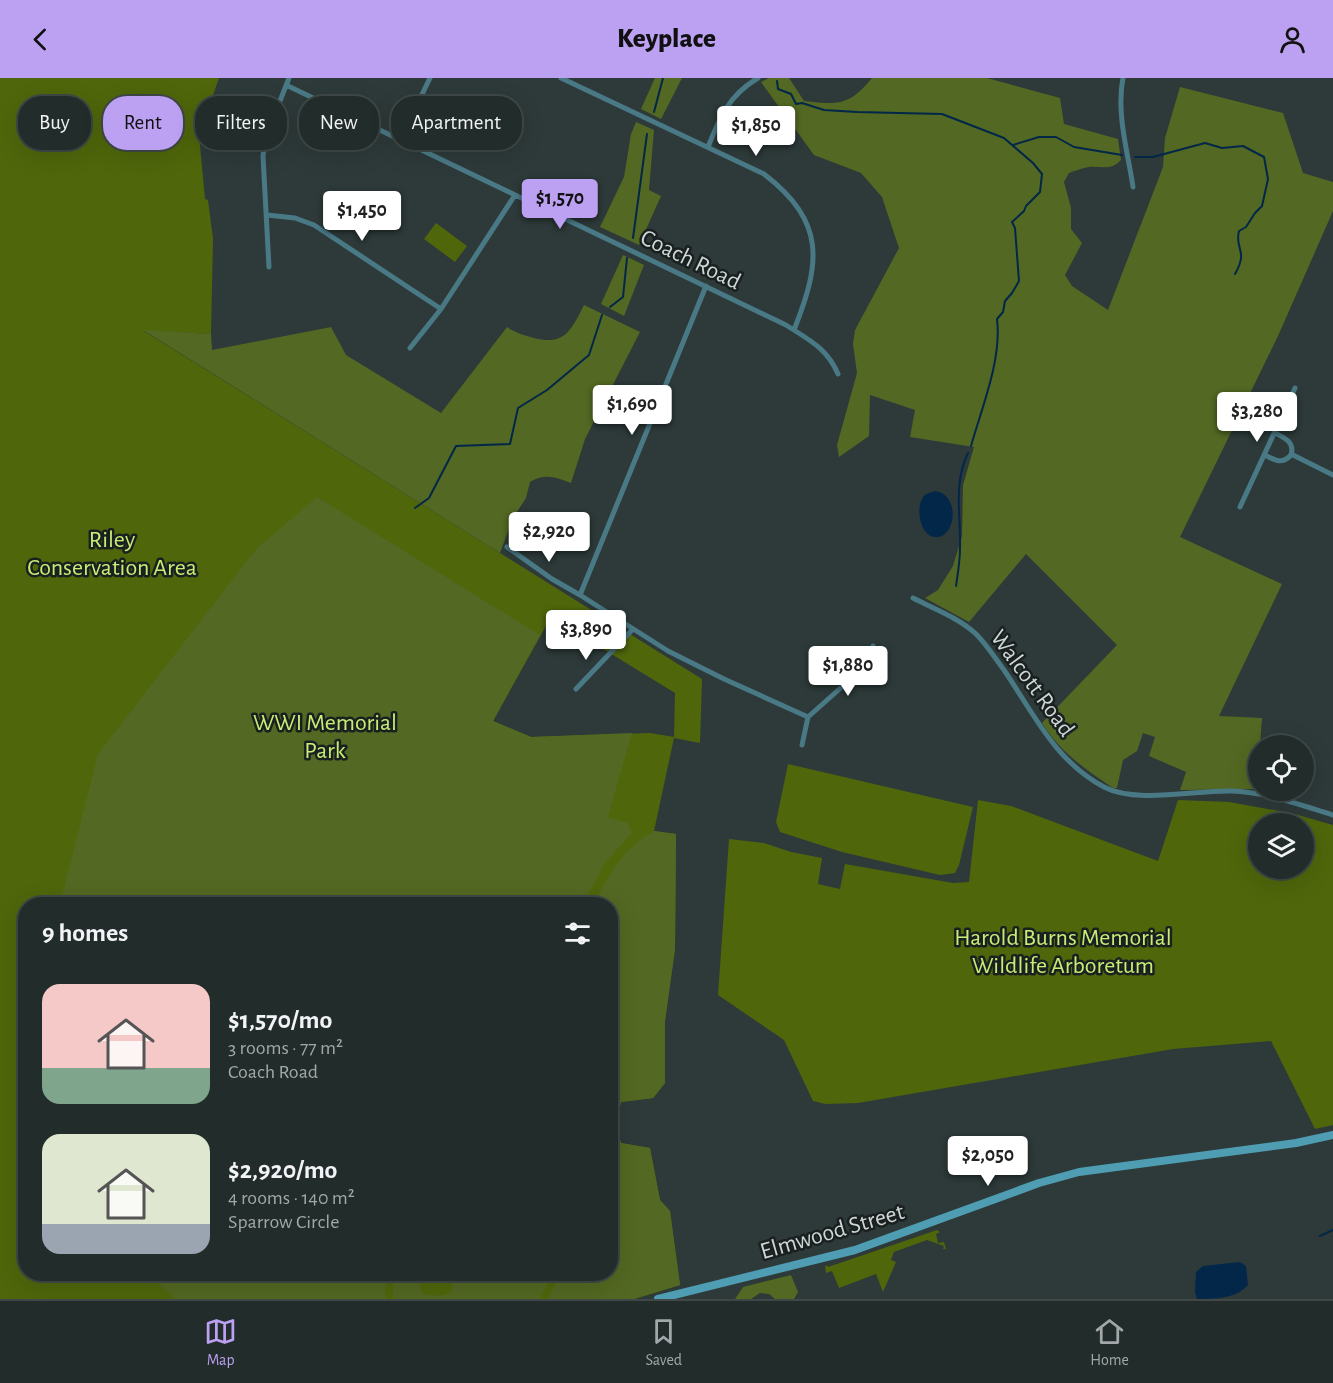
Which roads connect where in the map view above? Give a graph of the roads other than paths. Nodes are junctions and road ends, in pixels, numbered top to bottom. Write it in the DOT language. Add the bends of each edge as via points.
graph roads {
  1 [pos="289,78"];
  2 [pos="430,78"];
  3 [pos="561,78"];
  4 [pos="758,78"];
  5 [pos="1123,78"];
  6 [pos="286,85"];
  7 [pos="421,96"];
  8 [pos="391,136"];
  9 [pos="708,147"];
  10 [pos="421,150"];
  11 [pos="1133,187"];
  12 [pos="514,195"];
  13 [pos="267,215"];
  14 [pos="269,267"];
  15 [pos="706,286"];
  16 [pos="441,309"];
  17 [pos="794,330"];
  18 [pos="410,348"];
  19 [pos="838,374"];
  20 [pos="1295,388"];
  21 [pos="1275,433"];
  22 [pos="1291,453"];
  23 [pos="1265,455"];
  24 [pos="1333,475"];
  25 [pos="1240,507"];
  26 [pos="507,548"];
  27 [pos="580,594"];
  28 [pos="912,598"];
  29 [pos="633,629"];
  30 [pos="873,646"];
  31 [pos="576,688"];
  32 [pos="808,717"];
  33 [pos="802,745"];
  34 [pos="1333,815"];
  35 [pos="1333,1135"];
  36 [pos="658,1299"];
  1 -- 6 [label="street"];
  2 -- 7 [label="street"];
  3 -- 9 [label="street"];
  4 -- 9 [label="street" via="729,103"];
  5 -- 11 [label="street" via="1121,114"];
  6 -- 8 [label="street, Coach Road"];
  6 -- 13 [label="street" via="265,139"];
  9 -- 17 [label="street" via="764,174 784,190 809,227 814,252 806,300"];
  10 -- 12 [label="street, Coach Road"];
  12 -- 15 [label="street, Coach Road"];
  12 -- 16 [label="street"];
  13 -- 14 [label="street"];
  13 -- 16 [label="street" via="314,225"];
  15 -- 17 [label="street, Coach Road"];
  15 -- 27 [label="street"];
  16 -- 18 [label="street"];
  17 -- 19 [label="street, Coach Road" via="818,346 831,359"];
  20 -- 21 [label="street"];
  21 -- 22 [label="street" via="1290,443"];
  21 -- 23 [label="street"];
  22 -- 23 [label="street" via="1288,459 1279,461"];
  22 -- 24 [label="street"];
  23 -- 25 [label="street"];
  26 -- 27 [label="street"];
  27 -- 29 [label="street"];
  28 -- 34 [label="street, Walcott Road" via="976,634 1066,760 1114,792 1260,794"];
  29 -- 31 [label="street"];
  29 -- 32 [label="street" via="723,680"];
  30 -- 32 [label="street" via="871,661"];
  32 -- 33 [label="street"];
  35 -- 36 [label="main road, Elmwood Street" via="1079,1172 855,1250"];
}
